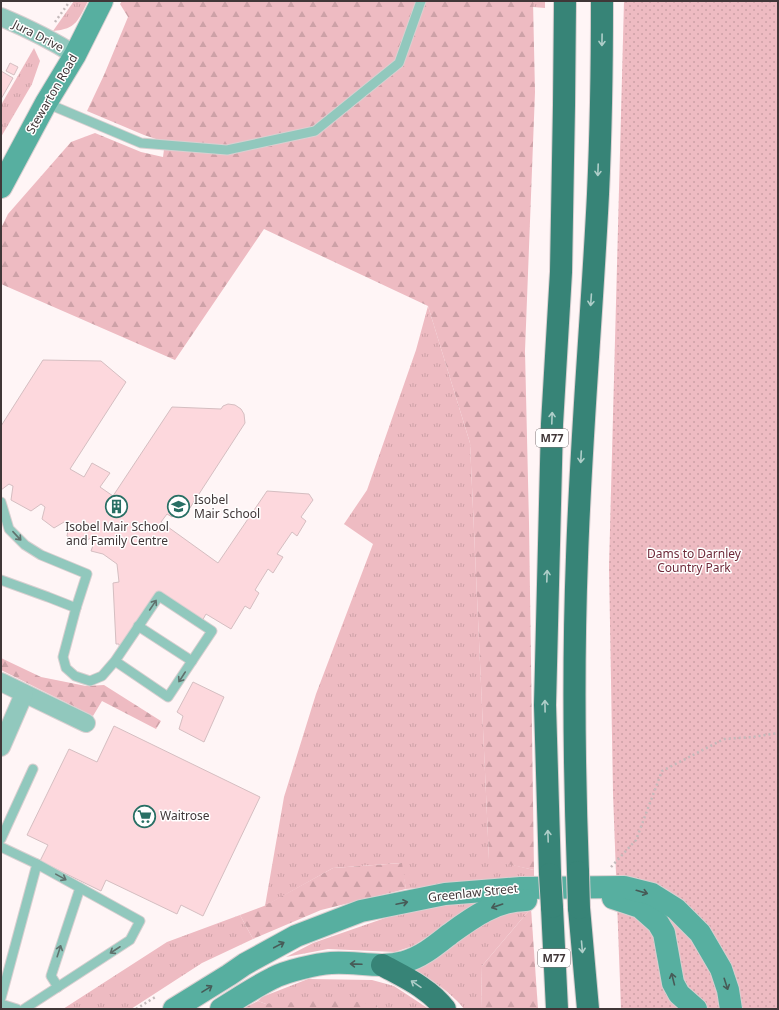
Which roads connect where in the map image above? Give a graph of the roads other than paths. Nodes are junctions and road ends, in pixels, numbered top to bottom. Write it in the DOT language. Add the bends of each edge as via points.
graph roads {
  1 [pos="102,1"];
  2 [pos="421,1"];
  3 [pos="565,1"];
  4 [pos="602,1"];
  5 [pos="1,17"];
  6 [pos="75,55"];
  7 [pos="46,103"];
  8 [pos="1,187"];
  9 [pos="1,502"];
  10 [pos="1,580"];
  11 [pos="76,608"];
  12 [pos="138,626"];
  13 [pos="115,661"];
  14 [pos="192,661"];
  15 [pos="1,682"];
  16 [pos="24,694"];
  17 [pos="86,723"];
  18 [pos="1,747"];
  19 [pos="33,769"];
  20 [pos="1,839"];
  21 [pos="1,847"];
  22 [pos="36,864"];
  23 [pos="80,888"];
  24 [pos="382,965"];
  25 [pos="58,987"];
  26 [pos="1,998"];
  27 [pos="1,1004"];
  28 [pos="17,1009"];
  29 [pos="24,1009"];
  30 [pos="174,1009"];
  31 [pos="221,1009"];
  32 [pos="445,1009"];
  33 [pos="557,1009"];
  34 [pos="588,1009"];
  35 [pos="696,1009"];
  36 [pos="731,1009"];
  1 -- 6 [label="main road, Stewarton Road"];
  2 -- 7 [label="lane" via="399,64 315,131 227,150 141,143"];
  33 -- 3 [label="highway, M77, one-way, bridge" via="547,808 545,689 553,410 561,272"];
  4 -- 34 [label="highway, M77, one-way, bridge" via="598,195 577,558 575,714 578,872"];
  5 -- 6 [label="street, Jura Drive" via="29,29"];
  6 -- 7 [label="main road, Stewarton Road"];
  7 -- 8 [label="main road, Stewarton Road"];
  9 -- 11 [label="lane, one-way" via="9,529 25,545 87,574"];
  10 -- 11 [label="lane"];
  11 -- 13 [label="lane" via="63,657 66,668 74,676 90,681 102,676"];
  12 -- 13 [label="lane"];
  12 -- 14 [label="lane"];
  12 -- 14 [label="lane, one-way" via="159,596 212,631"];
  14 -- 13 [label="lane, one-way" via="168,697"];
  15 -- 16 [label="street"];
  16 -- 17 [label="street"];
  16 -- 18 [label="street"];
  19 -- 20 [label="lane"];
  21 -- 22 [label="lane"];
  22 -- 23 [label="lane, one-way"];
  22 -- 26 [label="lane"];
  25 -- 23 [label="lane, one-way" via="51,976"];
  23 -- 25 [label="lane, one-way" via="140,921 130,940"];
  24 -- 31 [label="main road, Greenlaw Street, one-way" via="331,963 301,969 274,977"];
  32 -- 24 [label="highway, one-way" via="416,983"];
  35 -- 24 [label="main road, Greenlaw Street, one-way" via="679,994 673,983 664,933 658,923 640,907 615,898 518,900 499,905 482,911 420,955 403,962"];
  25 -- 29 [label="lane"];
  27 -- 28 [label="lane"];
  30 -- 36 [label="main road, Greenlaw Street, one-way" via="245,964 296,936 361,912 445,894 521,888 624,887 652,894 676,909 700,933 721,969"];
}
